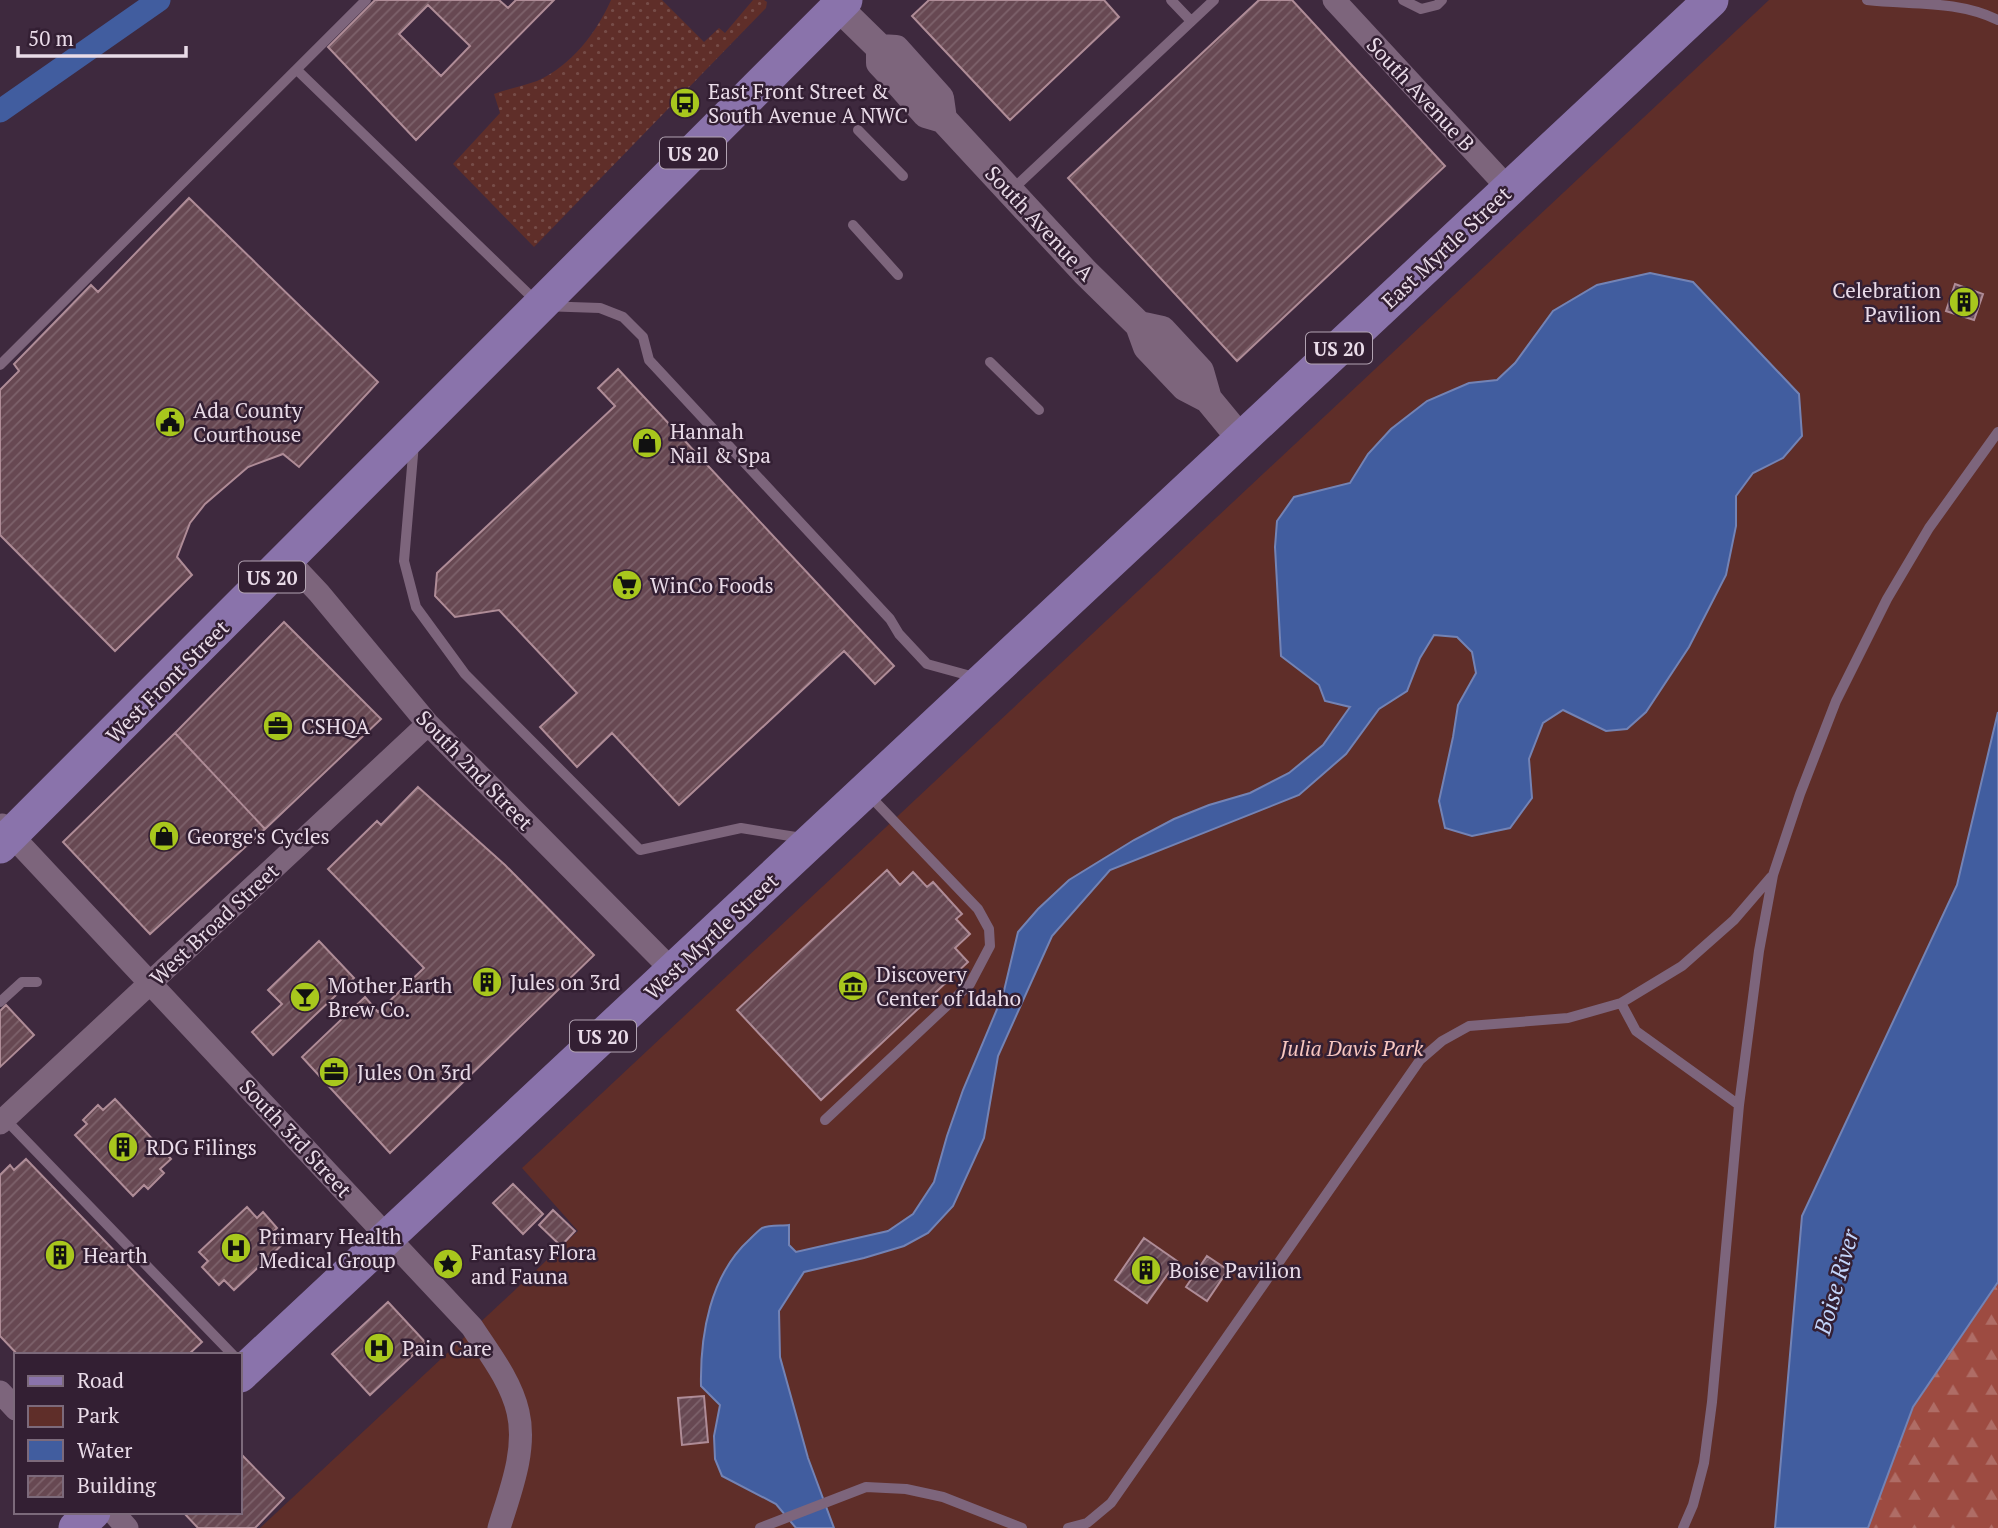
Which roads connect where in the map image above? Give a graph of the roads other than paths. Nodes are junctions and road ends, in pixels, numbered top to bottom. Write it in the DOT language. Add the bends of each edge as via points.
graph roads {
  1 [pos="366,0"];
  2 [pos="1171,0"];
  3 [pos="1214,0"];
  4 [pos="1403,0"];
  5 [pos="1442,0"];
  6 [pos="1867,0"];
  7 [pos="1704,2"];
  8 [pos="836,3"];
  9 [pos="1342,3"];
  10 [pos="1998,20"];
  11 [pos="1191,21"];
  12 [pos="297,70"];
  13 [pos="858,130"];
  14 [pos="904,176"];
  15 [pos="1508,188"];
  16 [pos="1010,192"];
  17 [pos="853,225"];
  18 [pos="898,275"];
  19 [pos="541,306"];
  20 [pos="990,362"];
  21 [pos="0,365"];
  22 [pos="1039,410"];
  23 [pos="1998,432"];
  24 [pos="415,433"];
  25 [pos="1241,439"];
  26 [pos="288,560"];
  27 [pos="975,688"];
  28 [pos="428,724"];
  29 [pos="865,791"];
  30 [pos="4,835"];
  31 [pos="813,840"];
  32 [pos="1773,875"];
  33 [pos="673,971"];
  34 [pos="37,982"];
  35 [pos="150,983"];
  36 [pos="0,1002"];
  37 [pos="1621,1003"];
  38 [pos="1739,1105"];
  39 [pos="2,1119"];
  40 [pos="825,1120"];
  41 [pos="388,1237"];
  42 [pos="228,1353"];
  43 [pos="242,1363"];
  44 [pos="0,1392"];
  45 [pos="14,1407"];
  46 [pos="91,1514"];
  47 [pos="115,1514"];
  48 [pos="763,1527"];
  49 [pos="76,1528"];
  50 [pos="127,1528"];
  51 [pos="499,1528"];
  52 [pos="1022,1528"];
  53 [pos="1068,1528"];
  54 [pos="1683,1528"];
  1 -- 12 [label="lane"];
  2 -- 11 [label="lane"];
  3 -- 11 [label="lane"];
  4 -- 5 [label="lane" via="1421,9"];
  6 -- 10 [label="lane" via="1949,4 1981,10"];
  7 -- 15 [label="main road, East Myrtle Street / US 20"];
  8 -- 16 [label="street, South Avenue A" via="880,48 880,63 926,114 943,119"];
  8 -- 19 [label="main road, US 20"];
  9 -- 15 [label="street, South Avenue B"];
  11 -- 16 [label="lane"];
  12 -- 19 [label="lane"];
  12 -- 21 [label="lane"];
  13 -- 14 [label="lane"];
  15 -- 25 [label="main road, East Myrtle Street / US 20"];
  16 -- 25 [label="street, South Avenue A" via="1139,325 1155,356 1185,387 1208,399"];
  17 -- 18 [label="lane"];
  19 -- 24 [label="main road, West Front Street / US 20"];
  19 -- 27 [label="lane" via="600,308 623,317 643,337 649,360 890,619 898,634 927,664"];
  20 -- 22 [label="lane"];
  23 -- 32 [label="lane" via="1929,528 1887,599 1836,701"];
  24 -- 26 [label="main road, West Front Street / US 20"];
  24 -- 31 [label="lane" via="404,561 416,607 465,674 640,850 741,828"];
  25 -- 27 [label="main road, East Myrtle Street / US 20"];
  26 -- 28 [label="street, South 2nd Street"];
  26 -- 30 [label="main road, West Front Street / US 20"];
  27 -- 29 [label="main road, West Myrtle Street / US 20"];
  28 -- 33 [label="street, South 2nd Street"];
  28 -- 35 [label="street, West Broad Street"];
  29 -- 31 [label="main road, West Myrtle Street / US 20"];
  29 -- 40 [label="lane" via="978,909 989,929 989,947 970,984"];
  30 -- 35 [label="street, South 3rd Street"];
  31 -- 33 [label="main road, West Myrtle Street / US 20"];
  32 -- 37 [label="lane" via="1734,920 1682,966"];
  32 -- 38 [label="lane"];
  33 -- 41 [label="main road, West Myrtle Street / US 20"];
  34 -- 36 [label="lane" via="22,982"];
  35 -- 39 [label="street, West Broad Street"];
  35 -- 41 [label="street, South 3rd Street"];
  37 -- 38 [label="lane" via="1636,1031"];
  37 -- 53 [label="lane" via="1568,1018 1469,1026 1420,1060 1111,1503 1087,1522"];
  38 -- 54 [label="lane" via="1704,1463"];
  39 -- 42 [label="lane"];
  41 -- 43 [label="main road, West Myrtle Street / US 20"];
  41 -- 51 [label="street, South 3rd Street" via="472,1327 507,1383 518,1413 519,1452"];
  44 -- 45 [label="street"];
  46 -- 49 [label="main road"];
  47 -- 50 [label="street"];
  48 -- 52 [label="lane" via="866,1487 943,1497"];
}
